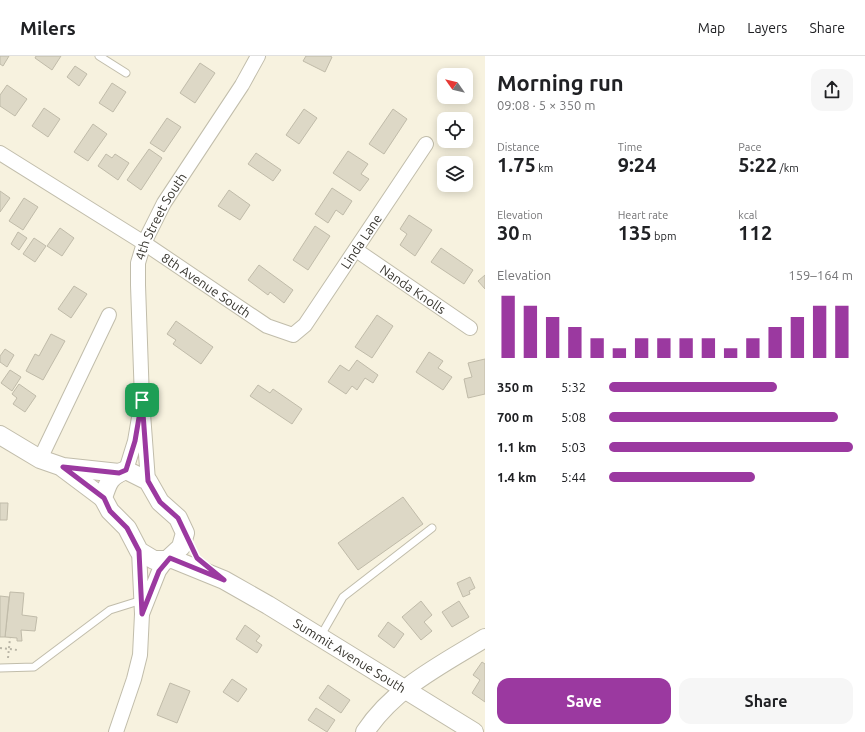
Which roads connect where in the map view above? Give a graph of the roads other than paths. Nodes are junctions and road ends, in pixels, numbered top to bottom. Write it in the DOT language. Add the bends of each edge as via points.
graph roads {
  1 [pos="99,56"];
  2 [pos="258,56"];
  3 [pos="126,73"];
  4 [pos="426,144"];
  5 [pos="0,153"];
  6 [pos="144,243"];
  7 [pos="356,250"];
  8 [pos="108,314"];
  9 [pos="470,328"];
  10 [pos="293,335"];
  11 [pos="142,400"];
  12 [pos="0,435"];
  13 [pos="40,460"];
  14 [pos="63,467"];
  15 [pos="122,471"];
  16 [pos="148,481"];
  17 [pos="104,498"];
  18 [pos="432,528"];
  19 [pos="185,533"];
  20 [pos="139,551"];
  21 [pos="168,559"];
  22 [pos="224,580"];
  23 [pos="142,600"];
  24 [pos="142,614"];
  25 [pos="320,637"];
  26 [pos="485,638"];
  27 [pos="0,668"];
  28 [pos="404,689"];
  29 [pos="116,732"];
  30 [pos="365,732"];
  31 [pos="474,732"];
  1 -- 3 [label="lane"];
  2 -- 6 [label="street, 4th Street South" via="242,85 164,204"];
  4 -- 7 [label="street, Linda Lane"];
  5 -- 6 [label="street, 8th Avenue South"];
  6 -- 10 [label="street, 8th Avenue South" via="267,326"];
  6 -- 11 [label="street, 4th Street South" via="138,263"];
  7 -- 9 [label="street, Nanda Knolls"];
  7 -- 10 [label="street, Linda Lane" via="305,325"];
  8 -- 13 [label="street"];
  11 -- 15 [label="street, 4th Street South" via="135,441"];
  11 -- 16 [label="street, 4th Street South"];
  12 -- 13 [label="street"];
  13 -- 14 [label="street"];
  14 -- 15 [label="street"];
  14 -- 17 [label="street"];
  15 -- 16 [label="street"];
  15 -- 17 [label="street" via="108,482"];
  16 -- 19 [label="street, Summit Avenue South" via="160,502 178,518"];
  17 -- 20 [label="street" via="110,511 127,528"];
  18 -- 25 [label="lane" via="343,597"];
  19 -- 21 [label="street" via="181,548"];
  19 -- 22 [label="street, Summit Avenue South" via="197,558"];
  20 -- 21 [label="street, Summit Avenue South" via="154,560"];
  20 -- 23 [label="street"];
  21 -- 22 [label="street, Summit Avenue South"];
  21 -- 24 [label="street" via="159,571"];
  22 -- 25 [label="street, Summit Avenue South"];
  23 -- 24 [label="street"];
  23 -- 27 [label="lane" via="110,610 34,667"];
  24 -- 29 [label="street" via="140,655"];
  25 -- 28 [label="street, Summit Avenue South"];
  26 -- 28 [label="street"];
  28 -- 30 [label="street" via="389,702"];
  28 -- 31 [label="street, Summit Avenue South"];
}
